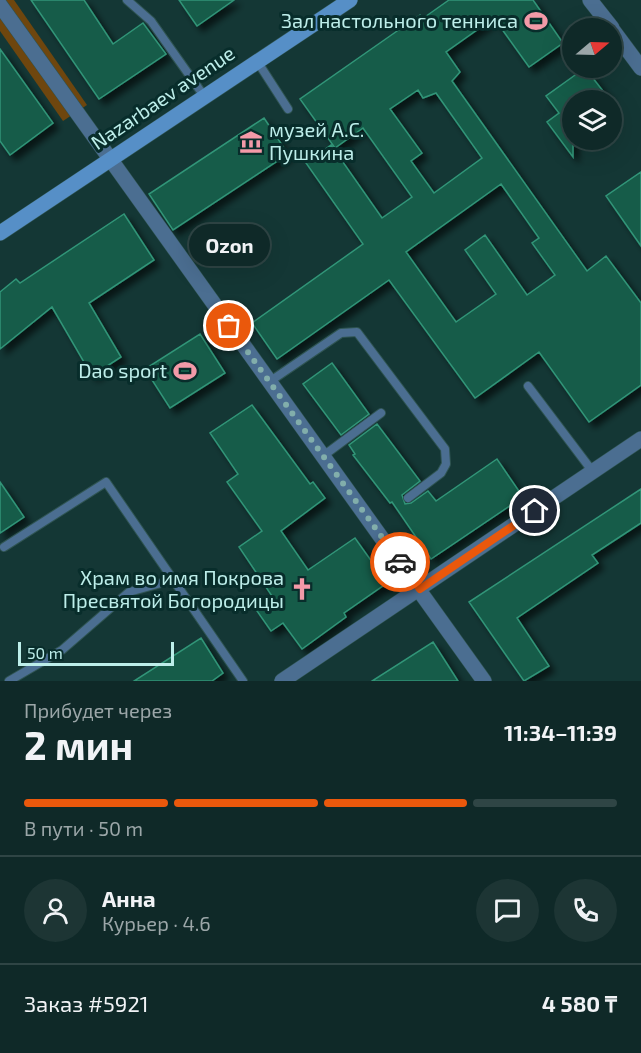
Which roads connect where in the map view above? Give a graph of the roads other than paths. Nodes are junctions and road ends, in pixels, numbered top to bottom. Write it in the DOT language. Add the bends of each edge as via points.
graph roads {
  1 [pos="127,0"];
  2 [pos="350,0"];
  3 [pos="590,0"];
  4 [pos="0,5"];
  5 [pos="604,18"];
  6 [pos="622,42"];
  7 [pos="257,61"];
  8 [pos="641,68"];
  9 [pos="204,96"];
  10 [pos="288,109"];
  11 [pos="104,154"];
  12 [pos="0,233"];
  13 [pos="269,382"];
  14 [pos="528,386"];
  15 [pos="381,413"];
  16 [pos="641,440"];
  17 [pos="323,456"];
  18 [pos="593,472"];
  19 [pos="408,498"];
  20 [pos="3,547"];
  21 [pos="172,580"];
  22 [pos="420,589"];
  23 [pos="9,681"];
  24 [pos="243,681"];
  25 [pos="282,681"];
  26 [pos="484,681"];
  1 -- 9 [label="lane" via="151,21"];
  2 -- 7 [label="main road, Nazarbaev avenue"];
  3 -- 5 [label="street"];
  4 -- 11 [label="street"];
  6 -- 8 [label="street"];
  7 -- 9 [label="main road, Nazarbaev avenue"];
  7 -- 10 [label="lane"];
  9 -- 11 [label="main road, Nazarbaev avenue"];
  11 -- 12 [label="main road, Nazarbaev avenue"];
  11 -- 13 [label="street"];
  13 -- 17 [label="street"];
  13 -- 19 [label="lane" via="341,333 357,332 445,449 446,464 441,473"];
  14 -- 18 [label="lane"];
  15 -- 17 [label="lane"];
  16 -- 18 [label="street"];
  17 -- 22 [label="street"];
  18 -- 22 [label="street"];
  20 -- 21 [label="lane" via="106,482"];
  21 -- 23 [label="lane" via="129,592 62,650"];
  21 -- 24 [label="lane"];
  22 -- 25 [label="street"];
  22 -- 26 [label="street"];
}
